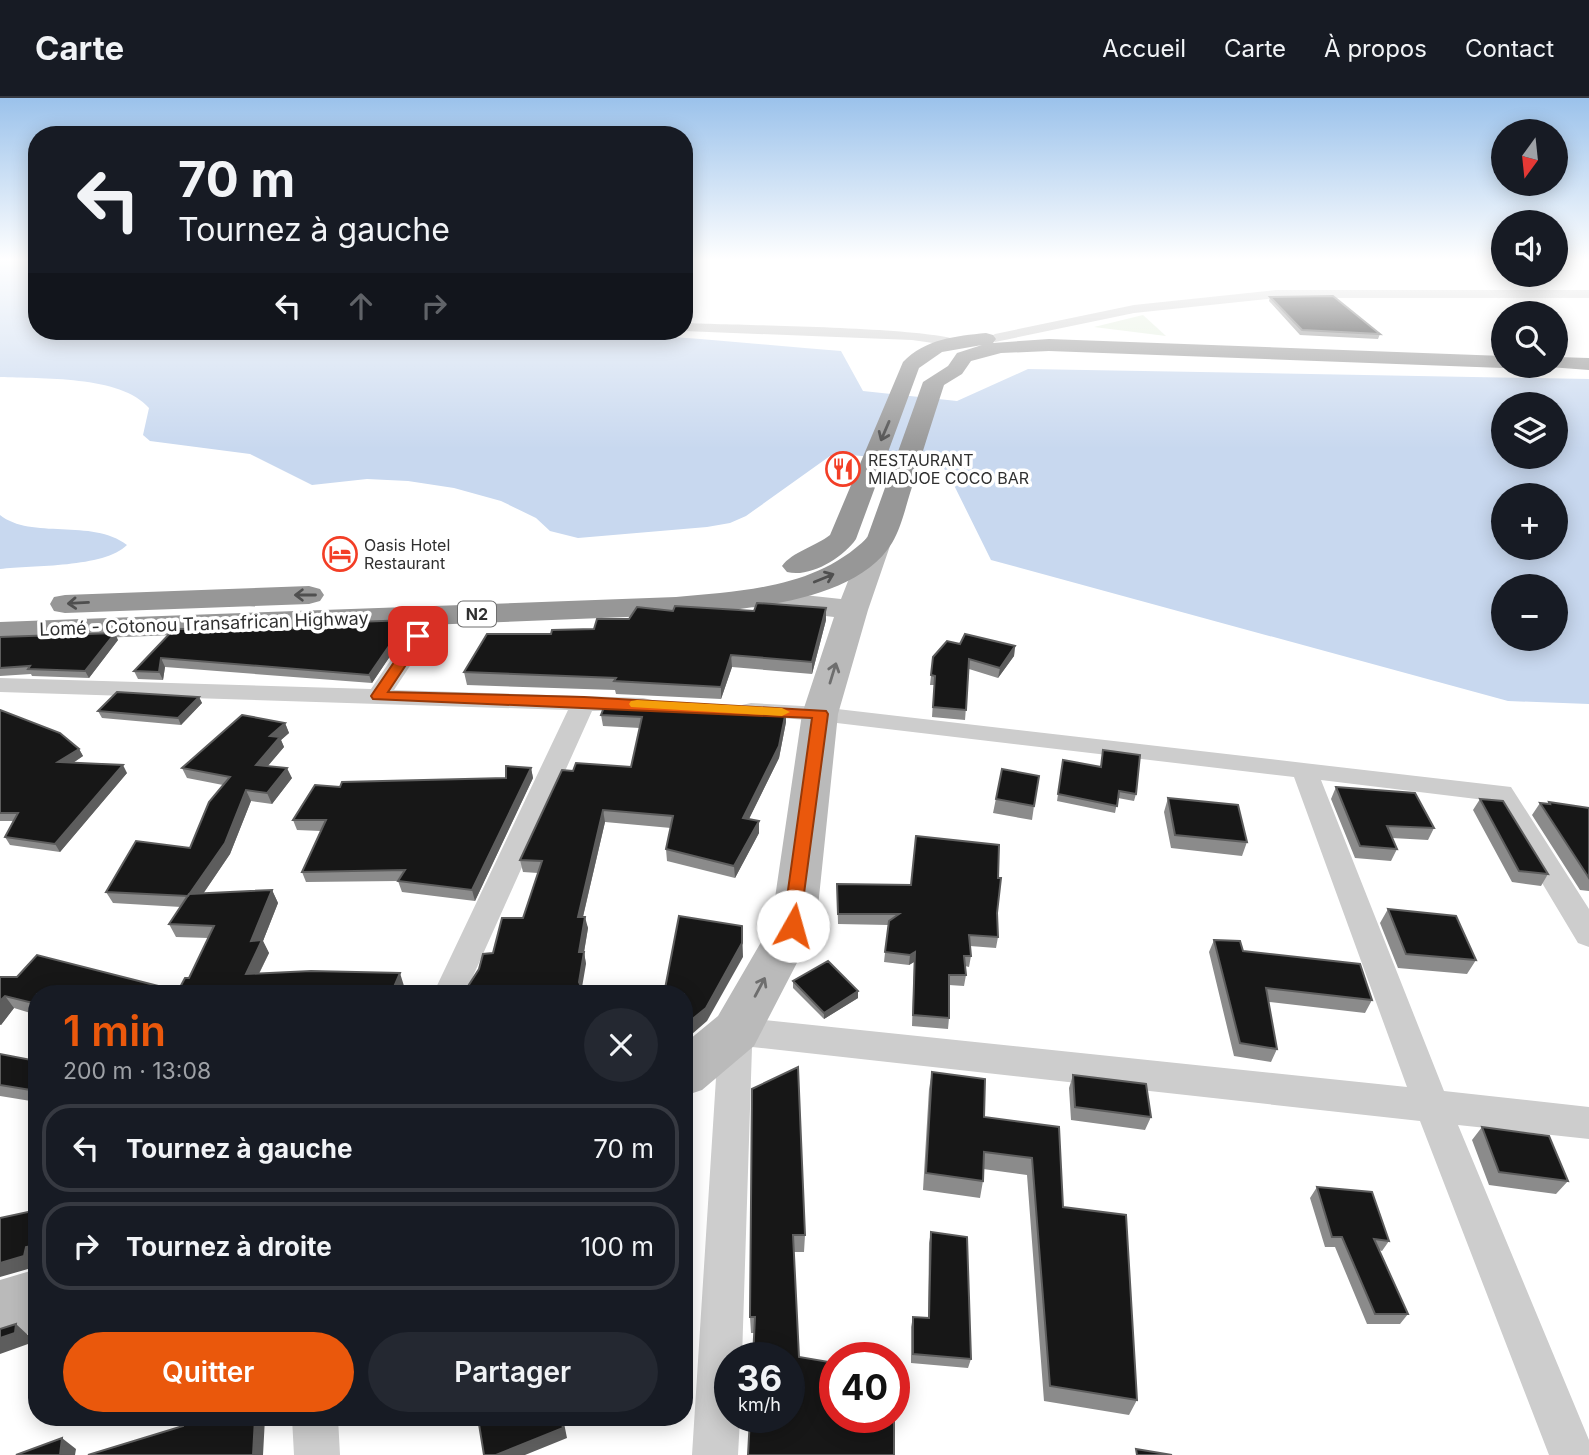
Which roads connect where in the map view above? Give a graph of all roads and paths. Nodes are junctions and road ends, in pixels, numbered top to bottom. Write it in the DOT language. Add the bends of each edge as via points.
graph roads {
  1 [pos="1070,322"];
  2 [pos="693,327"];
  3 [pos="995,338"];
  4 [pos="954,342"];
  5 [pos="1491,354"];
  6 [pos="1568,356"];
  7 [pos="1589,356"];
  8 [pos="1491,362"];
  9 [pos="1568,363"];
  10 [pos="1589,364"];
  11 [pos="877,543"];
  12 [pos="757,599"];
  13 [pos="0,608"];
  14 [pos="852,610"];
  15 [pos="432,616"];
  16 [pos="0,632"];
  17 [pos="0,685"];
  18 [pos="378,696"];
  19 [pos="584,702"];
  20 [pos="668,706"];
  21 [pos="723,709"];
  22 [pos="820,714"];
  23 [pos="1304,770"];
  24 [pos="1589,935"];
  25 [pos="453,985"];
  26 [pos="736,1031"];
  27 [pos="693,1067"];
  28 [pos="1432,1106"];
  29 [pos="1589,1123"];
  30 [pos="28,1303"];
  31 [pos="0,1311"];
  32 [pos="315,1426"];
  33 [pos="317,1455"];
  34 [pos="715,1455"];
  35 [pos="1572,1455"];
  1 -- 3 [label="street"];
  2 -- 4 [label="street" via="912,336"];
  3 -- 4 [label="highway, N2"];
  3 -- 5 [label="highway, N2"];
  4 -- 13 [label="highway, N2, one-way" via="918,357 910,366 842,538 795,567 756,578 614,592 244,596"];
  6 -- 7 [label="highway"];
  8 -- 11 [label="highway, Lomé - Cotonou Transafrican Highway / N2" via="1023,346 974,353 934,382"];
  9 -- 10 [label="highway"];
  12 -- 11 [label="highway, Lomé - Cotonou Transafrican Highway / N2, one-way" via="827,578"];
  11 -- 14 [label="street"];
  12 -- 14 [label="street"];
  12 -- 15 [label="highway, Lomé - Cotonou Transafrican Highway / N2"];
  22 -- 14 [label="street, one-way"];
  15 -- 16 [label="highway, Lomé - Cotonou Transafrican Highway / N2"];
  15 -- 18 [label="street"];
  17 -- 18 [label="street"];
  18 -- 19 [label="street"];
  19 -- 20 [label="street"];
  19 -- 25 [label="street"];
  21 -- 22 [label="street"];
  22 -- 23 [label="street"];
  26 -- 22 [label="street, one-way" via="793,926"];
  23 -- 24 [label="street" via="1503,793"];
  23 -- 28 [label="street"];
  26 -- 27 [label="street"];
  26 -- 28 [label="street"];
  26 -- 34 [label="street"];
  28 -- 29 [label="street"];
  28 -- 35 [label="street"];
  30 -- 31 [label="street"];
  32 -- 33 [label="street"];
}
